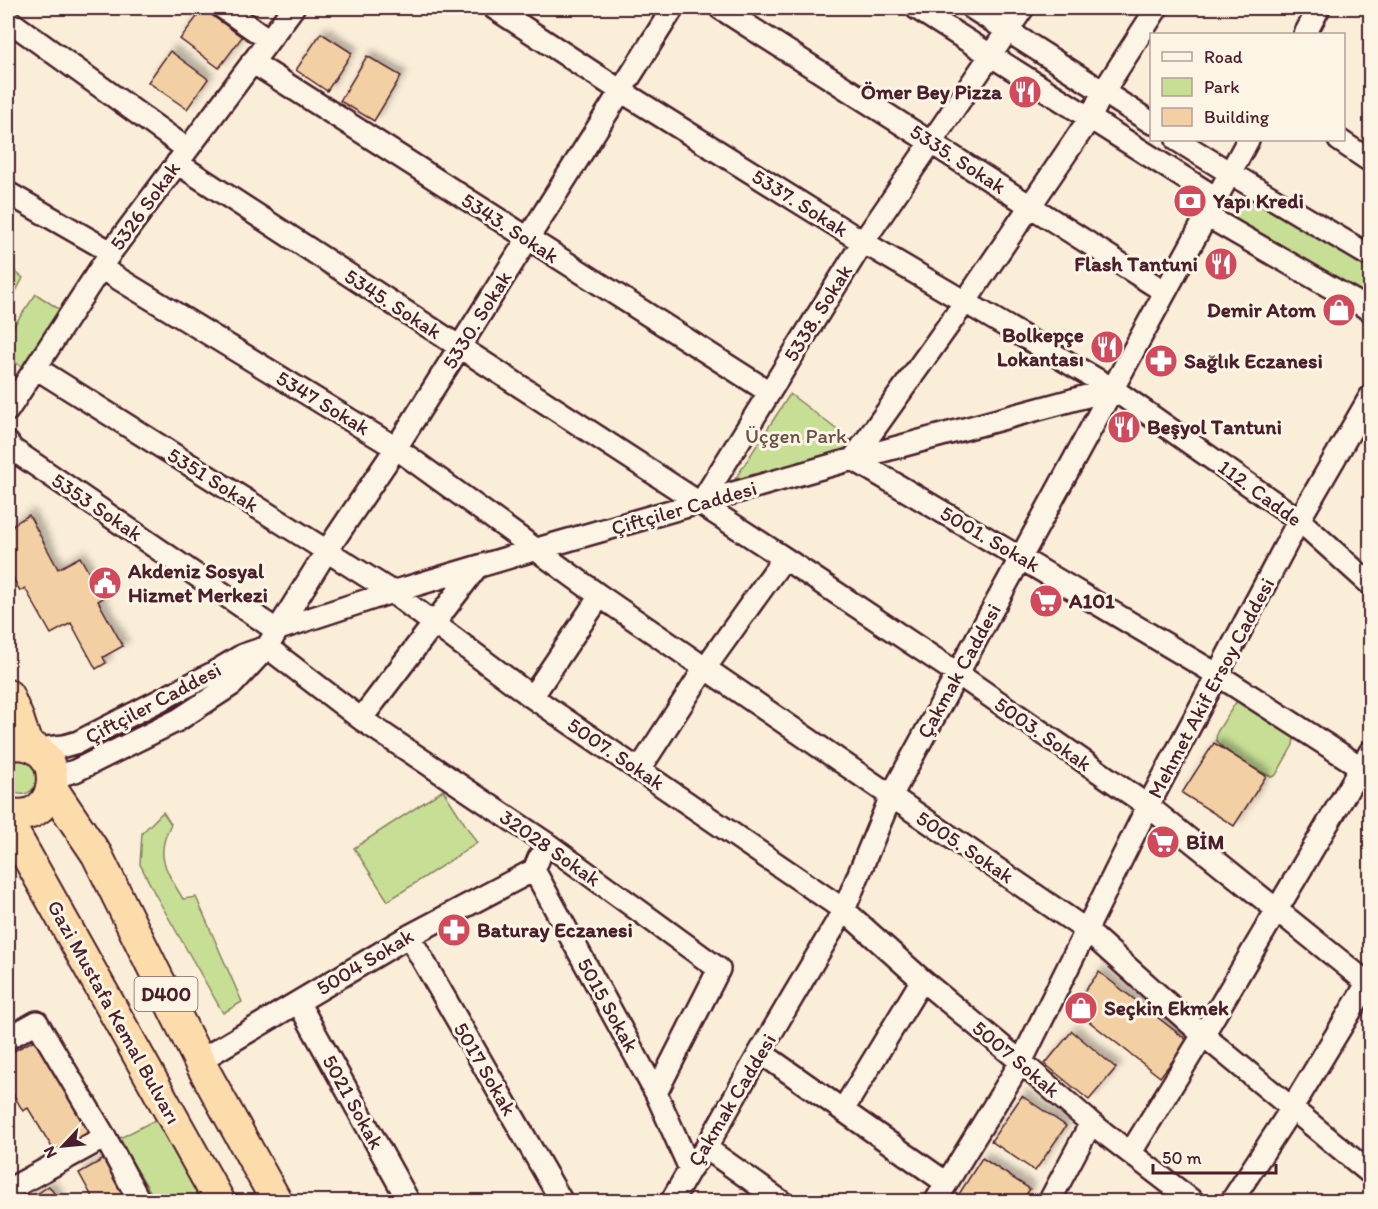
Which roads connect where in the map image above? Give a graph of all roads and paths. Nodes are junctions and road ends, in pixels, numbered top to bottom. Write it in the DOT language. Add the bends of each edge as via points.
graph roads {
  1 [pos="223,8"];
  2 [pos="293,8"];
  3 [pos="494,8"];
  4 [pos="673,8"];
  5 [pos="720,8"];
  6 [pos="916,8"];
  7 [pos="972,8"];
  8 [pos="1023,8"];
  9 [pos="1157,8"];
  10 [pos="1319,8"];
  11 [pos="8,20"];
  12 [pos="1008,31"];
  13 [pos="1306,33"];
  14 [pos="269,39"];
  15 [pos="991,55"];
  16 [pos="252,62"];
  17 [pos="621,91"];
  18 [pos="1103,92"];
  19 [pos="1090,118"];
  20 [pos="1150,122"];
  21 [pos="1180,141"];
  22 [pos="1247,141"];
  23 [pos="1341,141"];
  24 [pos="932,142"];
  25 [pos="182,156"];
  26 [pos="1371,161"];
  27 [pos="1230,173"];
  28 [pos="8,193"];
  29 [pos="1031,206"];
  30 [pos="1211,207"];
  31 [pos="528,240"];
  32 [pos="863,242"];
  33 [pos="1371,256"];
  34 [pos="106,260"];
  35 [pos="1165,292"];
  36 [pos="965,302"];
  37 [pos="1371,310"];
  38 [pos="459,347"];
  39 [pos="36,368"];
  40 [pos="1113,390"];
  41 [pos="769,392"];
  42 [pos="1369,405"];
  43 [pos="8,410"];
  44 [pos="8,443"];
  45 [pos="396,448"];
  46 [pos="853,459"];
  47 [pos="700,504"];
  48 [pos="1299,520"];
  49 [pos="537,549"];
  50 [pos="326,552"];
  51 [pos="1022,557"];
  52 [pos="784,558"];
  53 [pos="477,567"];
  54 [pos="1371,584"];
  55 [pos="392,592"];
  56 [pos="600,596"];
  57 [pos="433,623"];
  58 [pos="272,639"];
  59 [pos="705,668"];
  60 [pos="958,674"];
  61 [pos="1218,675"];
  62 [pos="8,695"];
  63 [pos="532,697"];
  64 [pos="361,719"];
  65 [pos="24,746"];
  66 [pos="1367,764"];
  67 [pos="639,770"];
  68 [pos="52,783"];
  69 [pos="891,796"];
  70 [pos="1148,806"];
  71 [pos="8,813"];
  72 [pos="8,822"];
  73 [pos="546,843"];
  74 [pos="534,870"];
  75 [pos="844,910"];
  76 [pos="1277,910"];
  77 [pos="1086,930"];
  78 [pos="409,936"];
  79 [pos="922,980"];
  80 [pos="1370,982"];
  81 [pos="298,1002"];
  82 [pos="1203,1035"];
  83 [pos="8,1038"];
  84 [pos="760,1052"];
  85 [pos="199,1061"];
  86 [pos="1021,1062"];
  87 [pos="656,1093"];
  88 [pos="1292,1108"];
  89 [pos="843,1110"];
  90 [pos="1091,1123"];
  91 [pos="105,1137"];
  92 [pos="706,1148"];
  93 [pos="1131,1152"];
  94 [pos="690,1169"];
  95 [pos="1371,1173"];
  96 [pos="945,1182"];
  97 [pos="8,1190"];
  98 [pos="140,1202"];
  99 [pos="220,1202"];
  100 [pos="277,1202"];
  101 [pos="409,1202"];
  102 [pos="562,1202"];
  103 [pos="670,1202"];
  104 [pos="782,1202"];
  105 [pos="935,1202"];
  106 [pos="1049,1202"];
  107 [pos="1194,1202"];
  108 [pos="1231,1202"];
  1 -- 14 [label="street"];
  2 -- 14 [label="street, 5326 Sokak"];
  3 -- 17 [label="street, 5337. Sokak"];
  4 -- 17 [label="street, 5330. Sokak"];
  5 -- 24 [label="street, 5335. Sokak"];
  6 -- 15 [label="street"];
  7 -- 12 [label="street"];
  8 -- 12 [label="street, 5338. Sokak"];
  9 -- 18 [label="street"];
  10 -- 13 [label="street"];
  11 -- 25 [label="street, 5345. Sokak"];
  12 -- 15 [label="street, 5338. Sokak"];
  12 -- 18 [label="street"];
  14 -- 16 [label="street, 5326 Sokak"];
  15 -- 19 [label="street"];
  15 -- 24 [label="street, 5338. Sokak"];
  16 -- 25 [label="street, 5326 Sokak"];
  16 -- 31 [label="street, 5343. Sokak"];
  17 -- 31 [label="street, 5330. Sokak"];
  17 -- 32 [label="street, 5337. Sokak"];
  18 -- 19 [label="street"];
  18 -- 20 [label="street"];
  19 -- 29 [label="street"];
  19 -- 30 [label="street"];
  21 -- 27 [label="street"];
  22 -- 27 [label="street, Çakmak Caddesi"];
  23 -- 26 [label="street"];
  24 -- 29 [label="street, 5335. Sokak"];
  24 -- 32 [label="street, 5338. Sokak"];
  25 -- 34 [label="street, 5326 Sokak"];
  25 -- 38 [label="street, 5345. Sokak"];
  27 -- 30 [label="street, Çakmak Caddesi"];
  27 -- 33 [label="street"];
  28 -- 34 [label="street, 5347 Sokak"];
  29 -- 35 [label="street, 5335. Sokak"];
  29 -- 36 [label="street"];
  30 -- 35 [label="street, Çakmak Caddesi"];
  30 -- 37 [label="street"];
  31 -- 38 [label="street, 5330. Sokak"];
  31 -- 41 [label="street, 5343. Sokak"];
  32 -- 36 [label="street, 5337. Sokak"];
  32 -- 41 [label="street, 5338. Sokak"];
  34 -- 39 [label="street, 5326 Sokak"];
  34 -- 45 [label="street, 5347 Sokak"];
  35 -- 40 [label="street, Çakmak Caddesi"];
  36 -- 40 [label="street, 5337. Sokak"];
  36 -- 46 [label="street"];
  38 -- 45 [label="street, 5330. Sokak"];
  38 -- 47 [label="street, 5345. Sokak"];
  39 -- 43 [label="street, 5326 Sokak"];
  39 -- 50 [label="street, 5351 Sokak"];
  40 -- 46 [label="street, Çiftçiler Caddesi"];
  40 -- 48 [label="street, 112. Cadde"];
  40 -- 51 [label="street, Çakmak Caddesi"];
  41 -- 47 [label="street, 5338. Sokak"];
  42 -- 48 [label="street, Mehmet Akif Ersoy Caddesi"];
  44 -- 58 [label="street, 5353 Sokak"];
  45 -- 49 [label="street, 5347 Sokak"];
  45 -- 50 [label="street, 5330. Sokak"];
  46 -- 47 [label="street, Çiftçiler Caddesi"];
  46 -- 51 [label="street, 5001. Sokak"];
  47 -- 49 [label="street, Çiftçiler Caddesi"];
  47 -- 52 [label="street, 5003. Sokak"];
  48 -- 54 [label="street, 112. Cadde"];
  48 -- 61 [label="street, Mehmet Akif Ersoy Caddesi"];
  49 -- 53 [label="street, Çiftçiler Caddesi"];
  49 -- 56 [label="street, 5005. Sokak"];
  50 -- 55 [label="street, 5351 Sokak"];
  50 -- 58 [label="street, 5330. Sokak"];
  51 -- 60 [label="street, Çakmak Caddesi"];
  51 -- 61 [label="street, 5001. Sokak"];
  52 -- 59 [label="street"];
  52 -- 60 [label="street, 5003. Sokak"];
  53 -- 55 [label="street, Çiftçiler Caddesi"];
  53 -- 57 [label="street"];
  55 -- 57 [label="street, 5007. Sokak"];
  55 -- 58 [label="street, Çiftçiler Caddesi"];
  56 -- 59 [label="street, 5005. Sokak"];
  56 -- 63 [label="street"];
  57 -- 63 [label="street, 5007. Sokak"];
  57 -- 64 [label="street"];
  58 -- 64 [label="street, 32028 Sokak"];
  58 -- 65 [label="street, Çiftçiler Caddesi" via="213,674 78,742 64,747"];
  58 -- 68 [label="street, Çiftçiler Caddesi" via="233,684 178,720"];
  59 -- 67 [label="street"];
  59 -- 69 [label="street, 5005. Sokak"];
  60 -- 69 [label="street, Çakmak Caddesi"];
  60 -- 70 [label="street, 5003. Sokak"];
  61 -- 66 [label="street, 5001. Sokak"];
  61 -- 70 [label="street, Mehmet Akif Ersoy Caddesi"];
  62 -- 65 [label="highway"];
  63 -- 67 [label="street, 5007. Sokak"];
  64 -- 73 [label="street, 32028 Sokak"];
  65 -- 68 [label="highway" via="45,757 51,766"];
  66 -- 76 [label="street"];
  67 -- 75 [label="street, 5007. Sokak"];
  68 -- 71 [label="highway" via="41,806 22,815"];
  68 -- 85 [label="highway, D400" via="96,855"];
  69 -- 75 [label="street, Çakmak Caddesi"];
  69 -- 77 [label="street, 5005. Sokak"];
  70 -- 76 [label="street, 5003. Sokak"];
  70 -- 77 [label="street, Mehmet Akif Ersoy Caddesi"];
  72 -- 99 [label="highway, Gazi Mustafa Kemal Bulvarı / D400"];
  73 -- 74 [label="street"];
  73 -- 87 [label="street, 32028 Sokak" via="719,969"];
  74 -- 78 [label="street, 5004 Sokak"];
  74 -- 87 [label="street, 5015 Sokak"];
  75 -- 79 [label="street, 5007 Sokak"];
  75 -- 84 [label="street, Çakmak Caddesi"];
  76 -- 80 [label="street, 5003. Sokak"];
  76 -- 82 [label="street"];
  77 -- 82 [label="street, 5005. Sokak"];
  77 -- 86 [label="street, Mehmet Akif Ersoy Caddesi"];
  78 -- 81 [label="street, 5004 Sokak"];
  78 -- 102 [label="street, 5017 Sokak"];
  79 -- 86 [label="street, 5007 Sokak"];
  79 -- 89 [label="street"];
  80 -- 88 [label="street"];
  81 -- 85 [label="street, 5004 Sokak"];
  81 -- 101 [label="street, 5021 Sokak"];
  82 -- 88 [label="street, 5005. Sokak"];
  82 -- 93 [label="street"];
  83 -- 91 [label="street" via="37,1022"];
  84 -- 89 [label="street"];
  84 -- 92 [label="street, Çakmak Caddesi"];
  85 -- 100 [label="highway, D400"];
  86 -- 90 [label="street, 5007 Sokak"];
  86 -- 96 [label="street, Mehmet Akif Ersoy Caddesi"];
  87 -- 94 [label="street, 5015 Sokak"];
  88 -- 95 [label="street, 5005. Sokak"];
  88 -- 108 [label="street"];
  89 -- 96 [label="street"];
  90 -- 93 [label="street, 5007 Sokak"];
  90 -- 106 [label="street"];
  91 -- 97 [label="street"];
  91 -- 98 [label="street"];
  92 -- 94 [label="street, Çakmak Caddesi"];
  92 -- 104 [label="street"];
  93 -- 107 [label="street, 5007 Sokak"];
  94 -- 103 [label="street, Çakmak Caddesi"];
  96 -- 105 [label="street, Mehmet Akif Ersoy Caddesi"];
}
